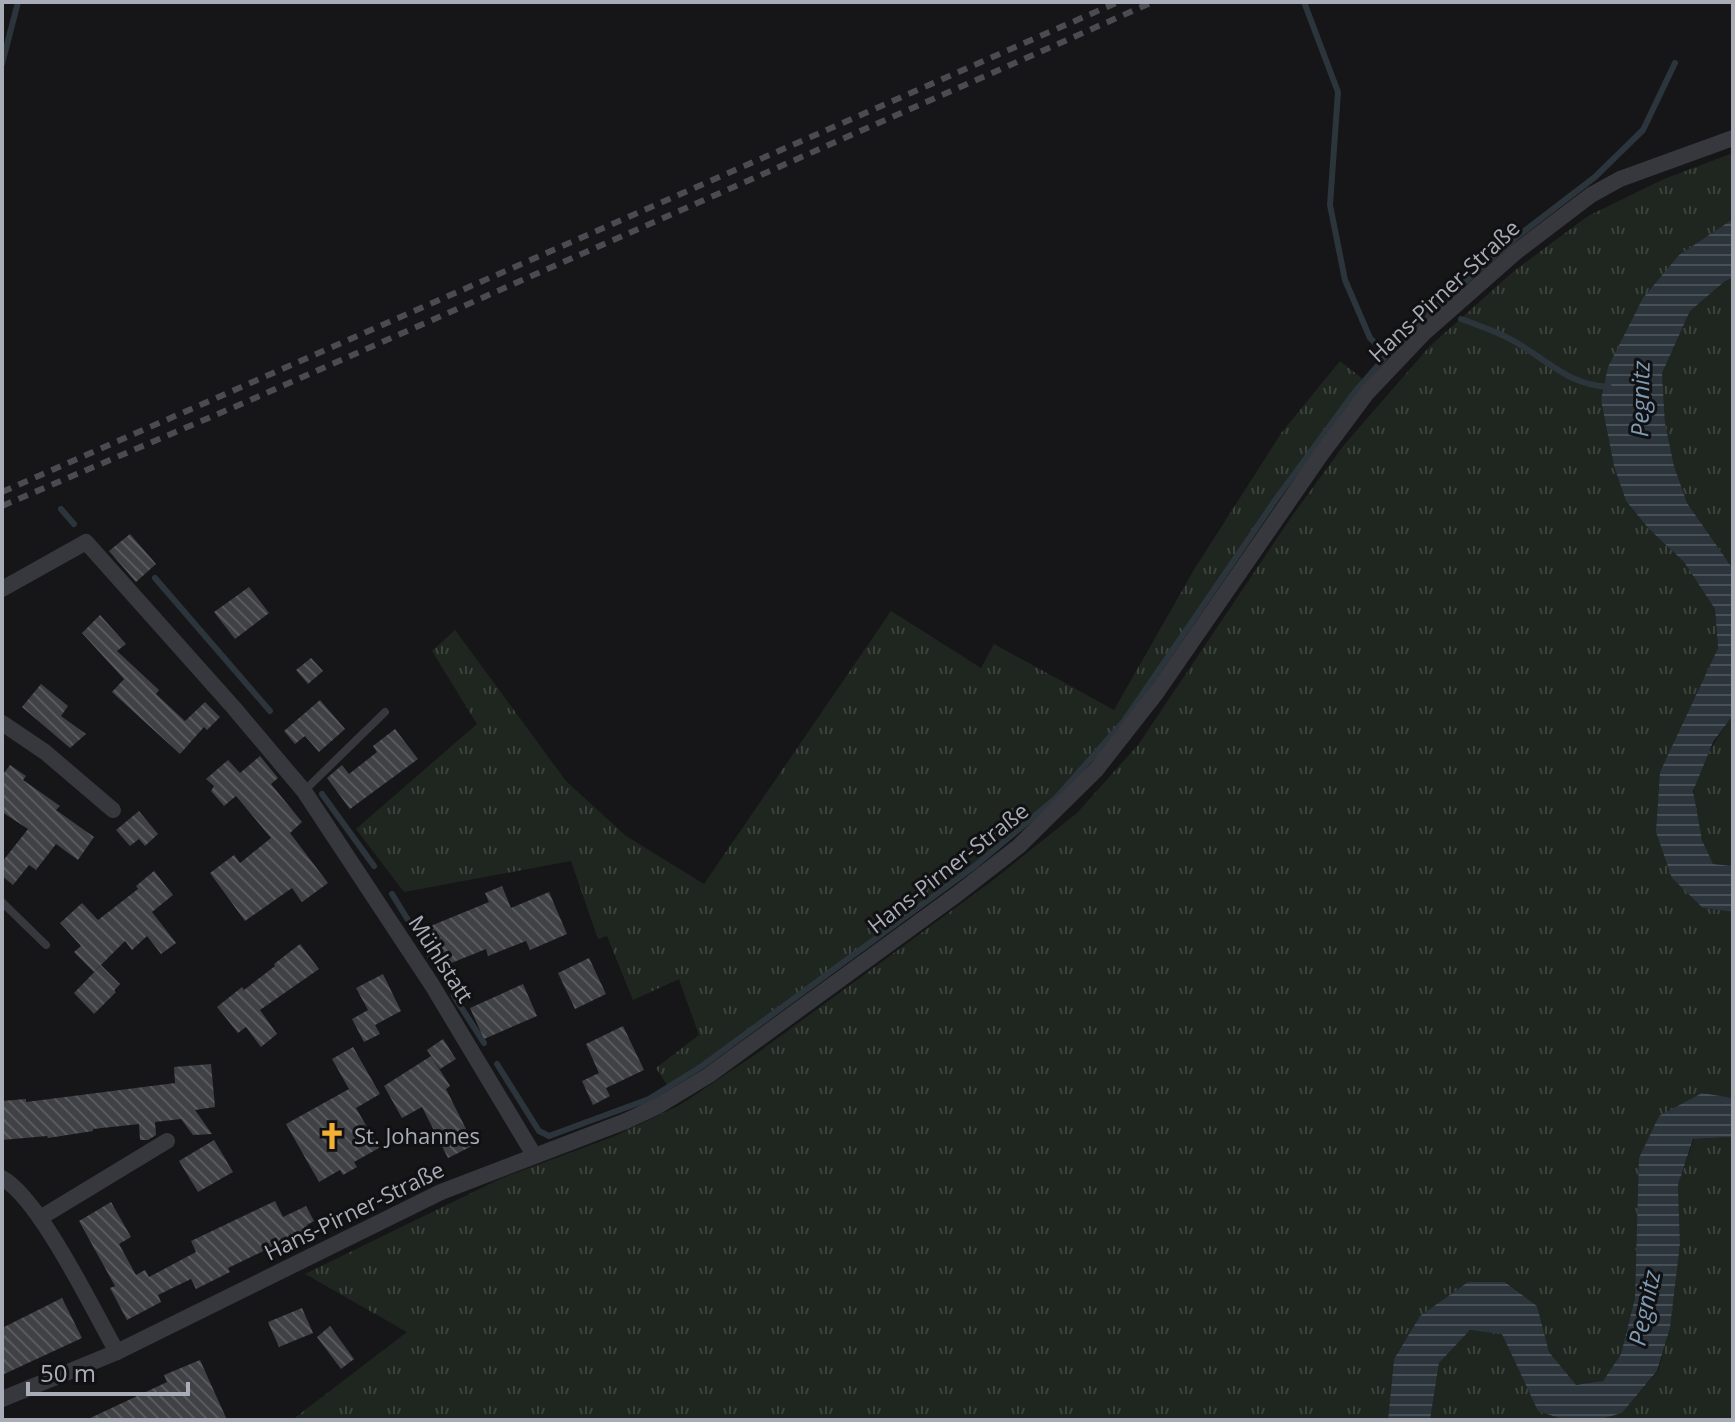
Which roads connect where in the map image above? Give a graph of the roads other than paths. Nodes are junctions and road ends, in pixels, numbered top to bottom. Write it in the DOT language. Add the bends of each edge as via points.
graph roads {
  1 [pos="1733,138"];
  2 [pos="2,589"];
  3 [pos="385,712"];
  4 [pos="2,723"];
  5 [pos="304,791"];
  6 [pos="113,810"];
  7 [pos="2,902"];
  8 [pos="46,945"];
  9 [pos="167,1141"];
  10 [pos="534,1155"];
  11 [pos="2,1178"];
  12 [pos="40,1218"];
  13 [pos="117,1352"];
  14 [pos="2,1399"];
  1 -- 10 [label="street, Hans-Pirner-Straße" via="1620,179 1591,195 1516,252 1414,343 1367,393 1320,456 1105,759 1019,846 709,1075 626,1121"];
  2 -- 5 [label="street, Mühlstatt" via="86,542"];
  3 -- 5 [label="lane"];
  4 -- 6 [label="street"];
  5 -- 10 [label="street, Mühlstatt" via="432,985"];
  7 -- 8 [label="lane"];
  9 -- 12 [label="street"];
  10 -- 13 [label="street, Hans-Pirner-Straße" via="441,1192"];
  11 -- 12 [label="street"];
  12 -- 13 [label="street"];
  13 -- 14 [label="street, Hans-Pirner-Straße"];
}
